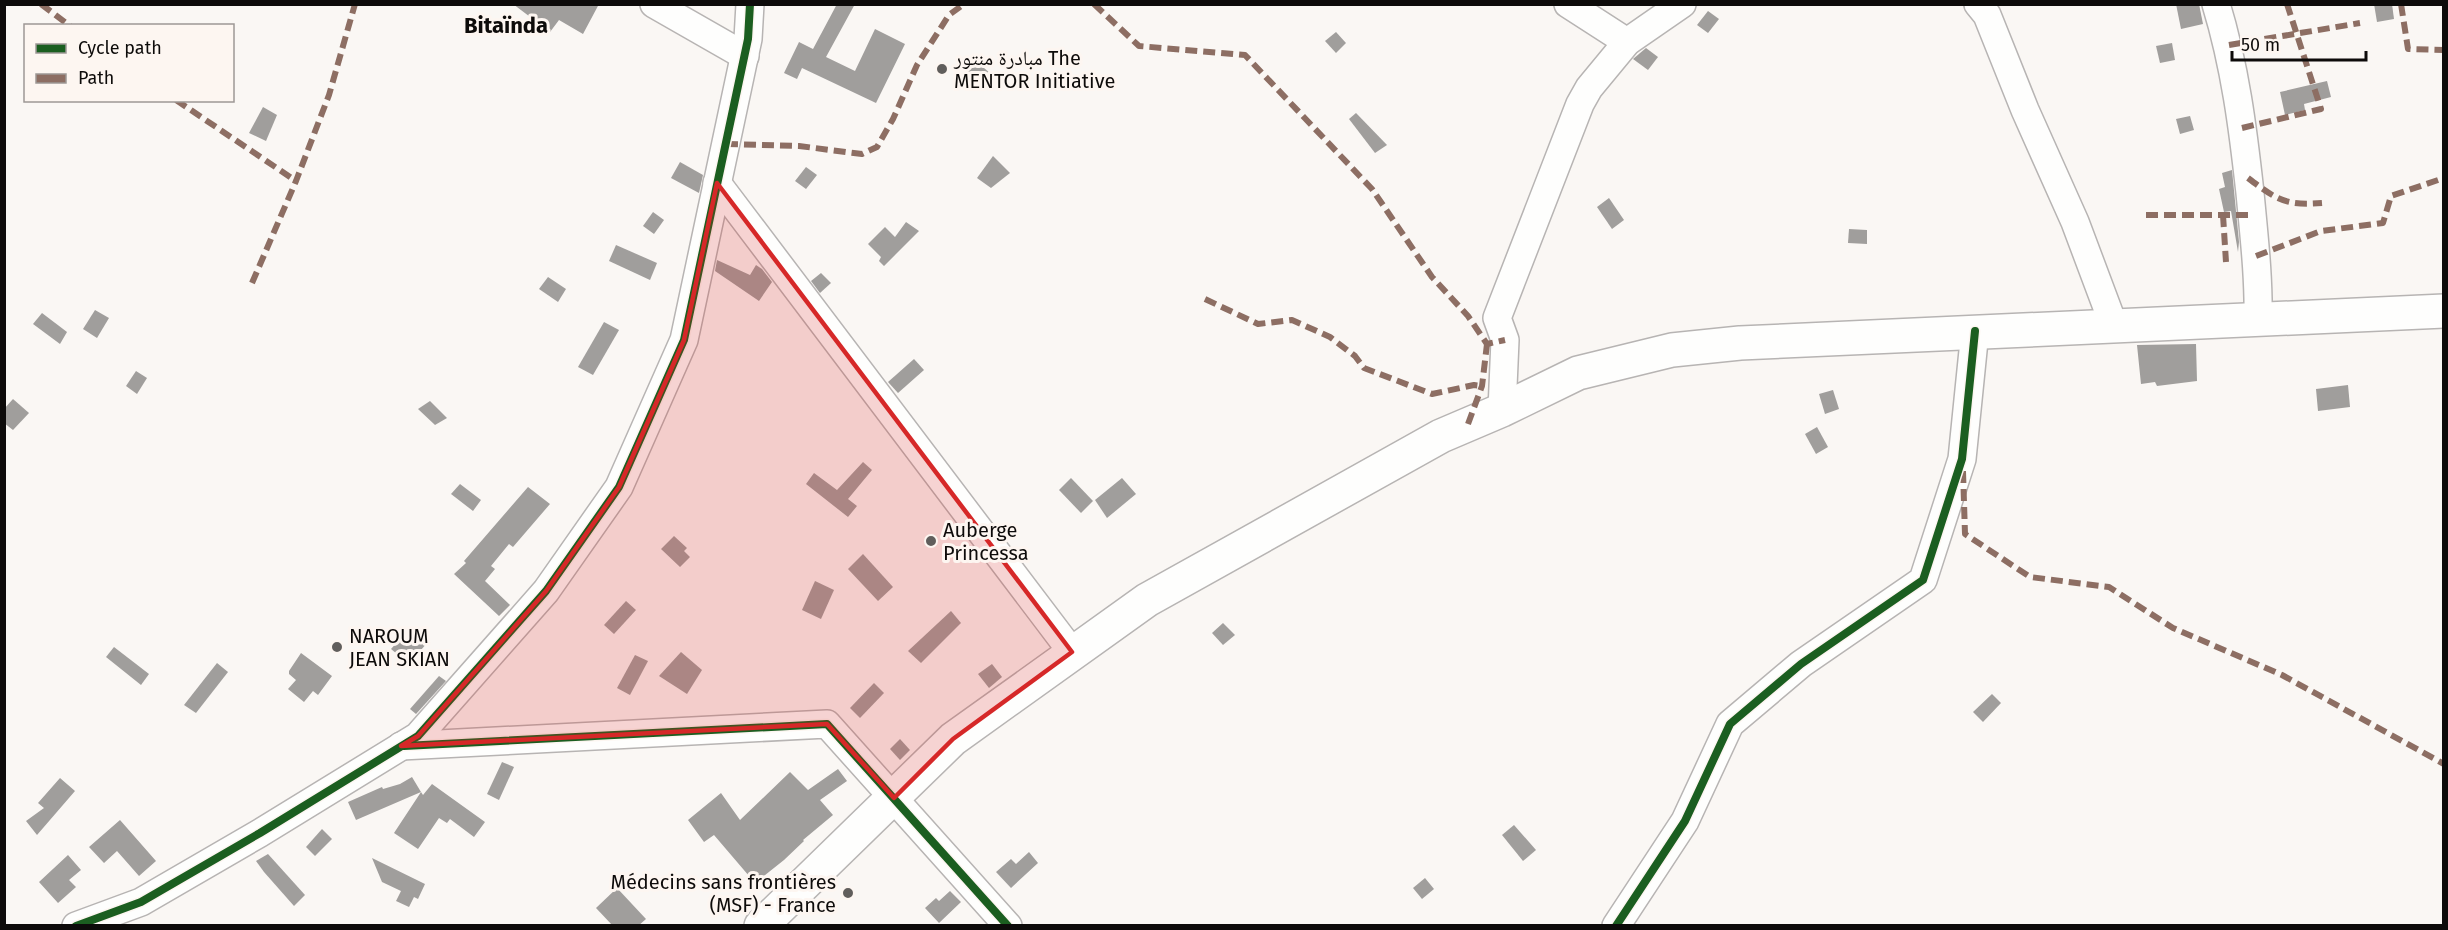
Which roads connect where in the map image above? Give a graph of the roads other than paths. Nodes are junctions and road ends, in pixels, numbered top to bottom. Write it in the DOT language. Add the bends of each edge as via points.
graph roads {
  1 [pos="654,4"];
  2 [pos="750,4"];
  3 [pos="1568,4"];
  4 [pos="1682,4"];
  5 [pos="1978,4"];
  6 [pos="2216,4"];
  7 [pos="1627,42"];
  8 [pos="745,56"];
  9 [pos="717,183"];
  10 [pos="2444,311"];
  11 [pos="2258,321"];
  12 [pos="2114,326"];
  13 [pos="1975,331"];
  14 [pos="1502,410"];
  15 [pos="1072,652"];
  16 [pos="401,746"];
  17 [pos="894,798"];
  18 [pos="762,925"];
  19 [pos="76,926"];
  20 [pos="1008,926"];
  21 [pos="1616,926"];
  1 -- 8 [label="street"];
  2 -- 8 [label="street"];
  3 -- 7 [label="street"];
  4 -- 7 [label="street"];
  5 -- 12 [label="street" via="1987,15 2075,222"];
  6 -- 11 [label="street" via="2229,45 2240,104 2259,279"];
  7 -- 14 [label="street" via="1580,104 1497,318 1505,340"];
  8 -- 9 [label="street"];
  9 -- 15 [label="street"];
  9 -- 16 [label="street" via="684,340 619,487 546,591 418,736"];
  10 -- 11 [label="main road"];
  11 -- 12 [label="main road"];
  12 -- 13 [label="main road"];
  13 -- 14 [label="main road" via="1672,350 1578,373"];
  13 -- 21 [label="street" via="1962,459 1923,580 1801,664 1730,724 1685,821"];
  14 -- 15 [label="main road" via="1441,436 1147,600"];
  15 -- 17 [label="main road" via="953,739"];
  16 -- 17 [label="street" via="827,724"];
  16 -- 19 [label="street" via="141,902"];
  17 -- 18 [label="main road"];
  17 -- 20 [label="street"];
}
